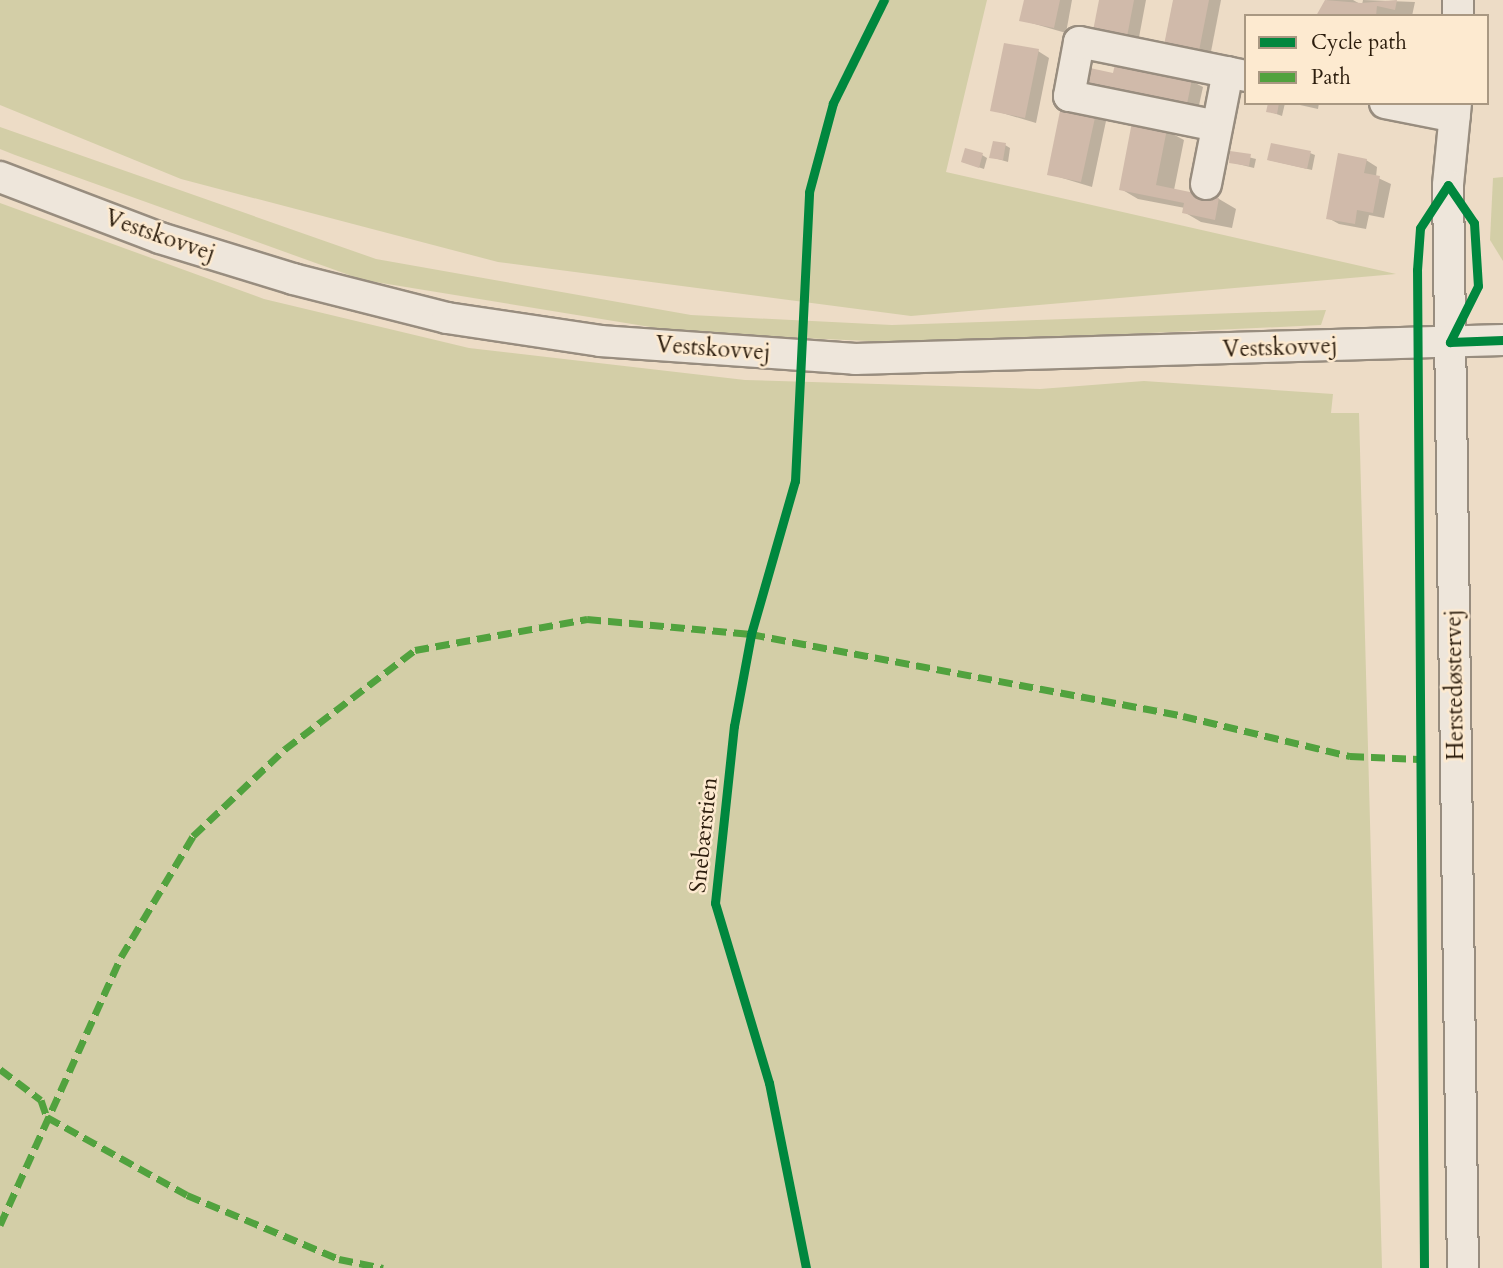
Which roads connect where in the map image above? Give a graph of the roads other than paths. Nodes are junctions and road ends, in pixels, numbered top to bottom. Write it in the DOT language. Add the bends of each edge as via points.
graph roads {
  1 [pos="1237,74"];
  2 [pos="1405,105"];
  3 [pos="1456,110"];
  4 [pos="1217,126"];
  5 [pos="0,177"];
  6 [pos="1206,184"];
  7 [pos="1503,340"];
  8 [pos="1450,342"];
  9 [pos="1463,1268"];
  1 -- 4 [label="street"];
  1 -- 4 [label="street" via="1079,42 1069,96"];
  2 -- 3 [label="street"];
  3 -- 8 [label="street, Herstedøstervej" via="1448,185"];
  4 -- 6 [label="street"];
  5 -- 8 [label="street, Vestskovvej" via="160,238 293,279 447,318 600,341 855,359"];
  7 -- 8 [label="street, Vestskovvej"];
  8 -- 9 [label="street, Herstedøstervej"];
}
